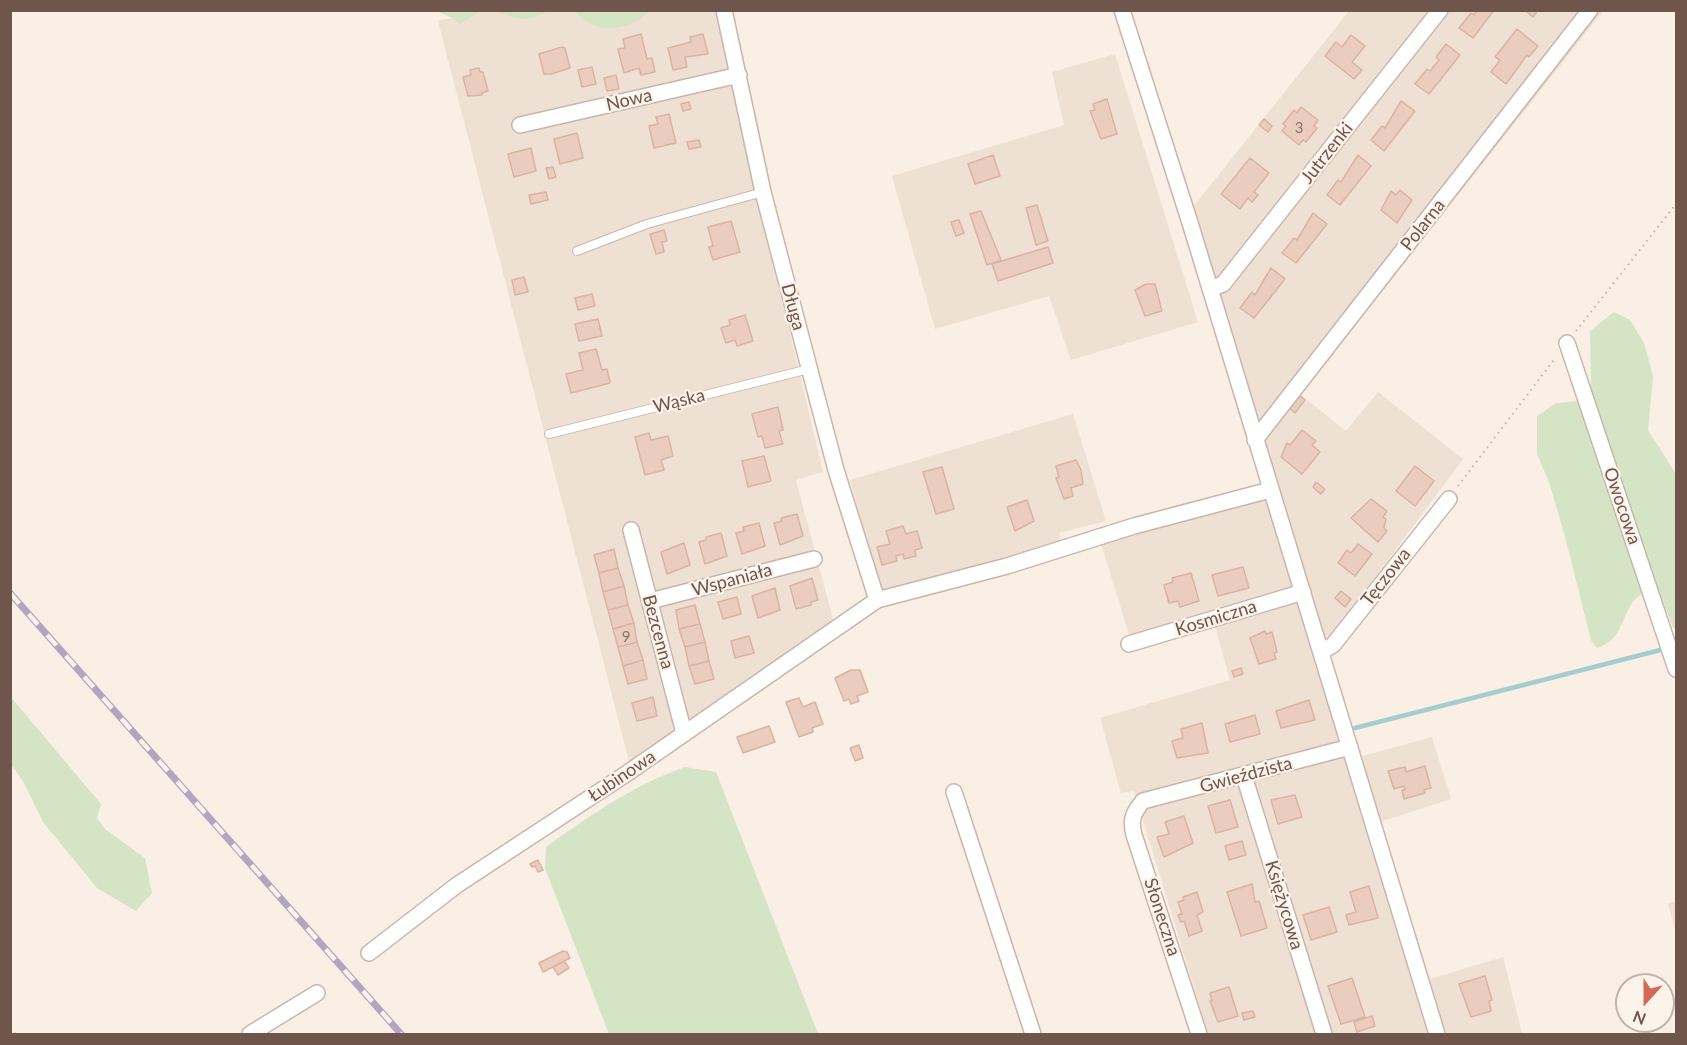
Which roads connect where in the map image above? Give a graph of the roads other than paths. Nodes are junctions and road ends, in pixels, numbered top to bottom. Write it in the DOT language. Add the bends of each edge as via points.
graph roads {
  1 [pos="724,10"];
  2 [pos="1122,10"];
  3 [pos="1440,10"];
  4 [pos="1590,10"];
  5 [pos="739,75"];
  6 [pos="520,124"];
  7 [pos="763,192"];
  8 [pos="577,251"];
  9 [pos="1210,289"];
  10 [pos="1567,343"];
  11 [pos="809,369"];
  12 [pos="549,434"];
  13 [pos="1255,440"];
  14 [pos="1270,490"];
  15 [pos="1449,499"];
  16 [pos="631,530"];
  17 [pos="814,559"];
  18 [pos="1303,592"];
  19 [pos="877,600"];
  20 [pos="650,601"];
  21 [pos="1129,644"];
  22 [pos="1321,652"];
  23 [pos="1677,669"];
  24 [pos="684,733"];
  25 [pos="1350,747"];
  26 [pos="1244,776"];
  27 [pos="954,792"];
  28 [pos="1143,801"];
  29 [pos="369,953"];
  30 [pos="317,993"];
  31 [pos="250,1035"];
  32 [pos="1033,1035"];
  33 [pos="1199,1035"];
  34 [pos="1324,1035"];
  35 [pos="1437,1035"];
  1 -- 5 [label="street, Długa"];
  2 -- 9 [label="street"];
  3 -- 9 [label="street, Jutrzenki" via="1223,284"];
  4 -- 13 [label="street, Polarna"];
  5 -- 6 [label="street, Nowa"];
  5 -- 7 [label="street, Długa"];
  7 -- 8 [label="lane" via="647,224"];
  7 -- 11 [label="street, Długa"];
  9 -- 13 [label="street"];
  10 -- 23 [label="street, Owocowa"];
  11 -- 12 [label="lane, Wąska"];
  11 -- 19 [label="street, Długa"];
  13 -- 14 [label="street"];
  14 -- 18 [label="street"];
  14 -- 19 [label="street, Łubinowa"];
  15 -- 22 [label="street, Tęczowa" via="1333,645"];
  16 -- 20 [label="street, Bezcenna"];
  17 -- 20 [label="street, Wspaniała"];
  18 -- 21 [label="street, Kosmiczna"];
  18 -- 22 [label="street"];
  19 -- 24 [label="street, Łubinowa"];
  20 -- 24 [label="street, Bezcenna"];
  22 -- 25 [label="street"];
  24 -- 29 [label="street, Łubinowa" via="458,885"];
  25 -- 26 [label="street, Gwieździsta"];
  25 -- 35 [label="street"];
  26 -- 28 [label="street, Gwieździsta"];
  26 -- 34 [label="street, Księżycowa"];
  27 -- 32 [label="street"];
  28 -- 33 [label="street, Słoneczna" via="1131,822"];
  30 -- 31 [label="street"];
}
